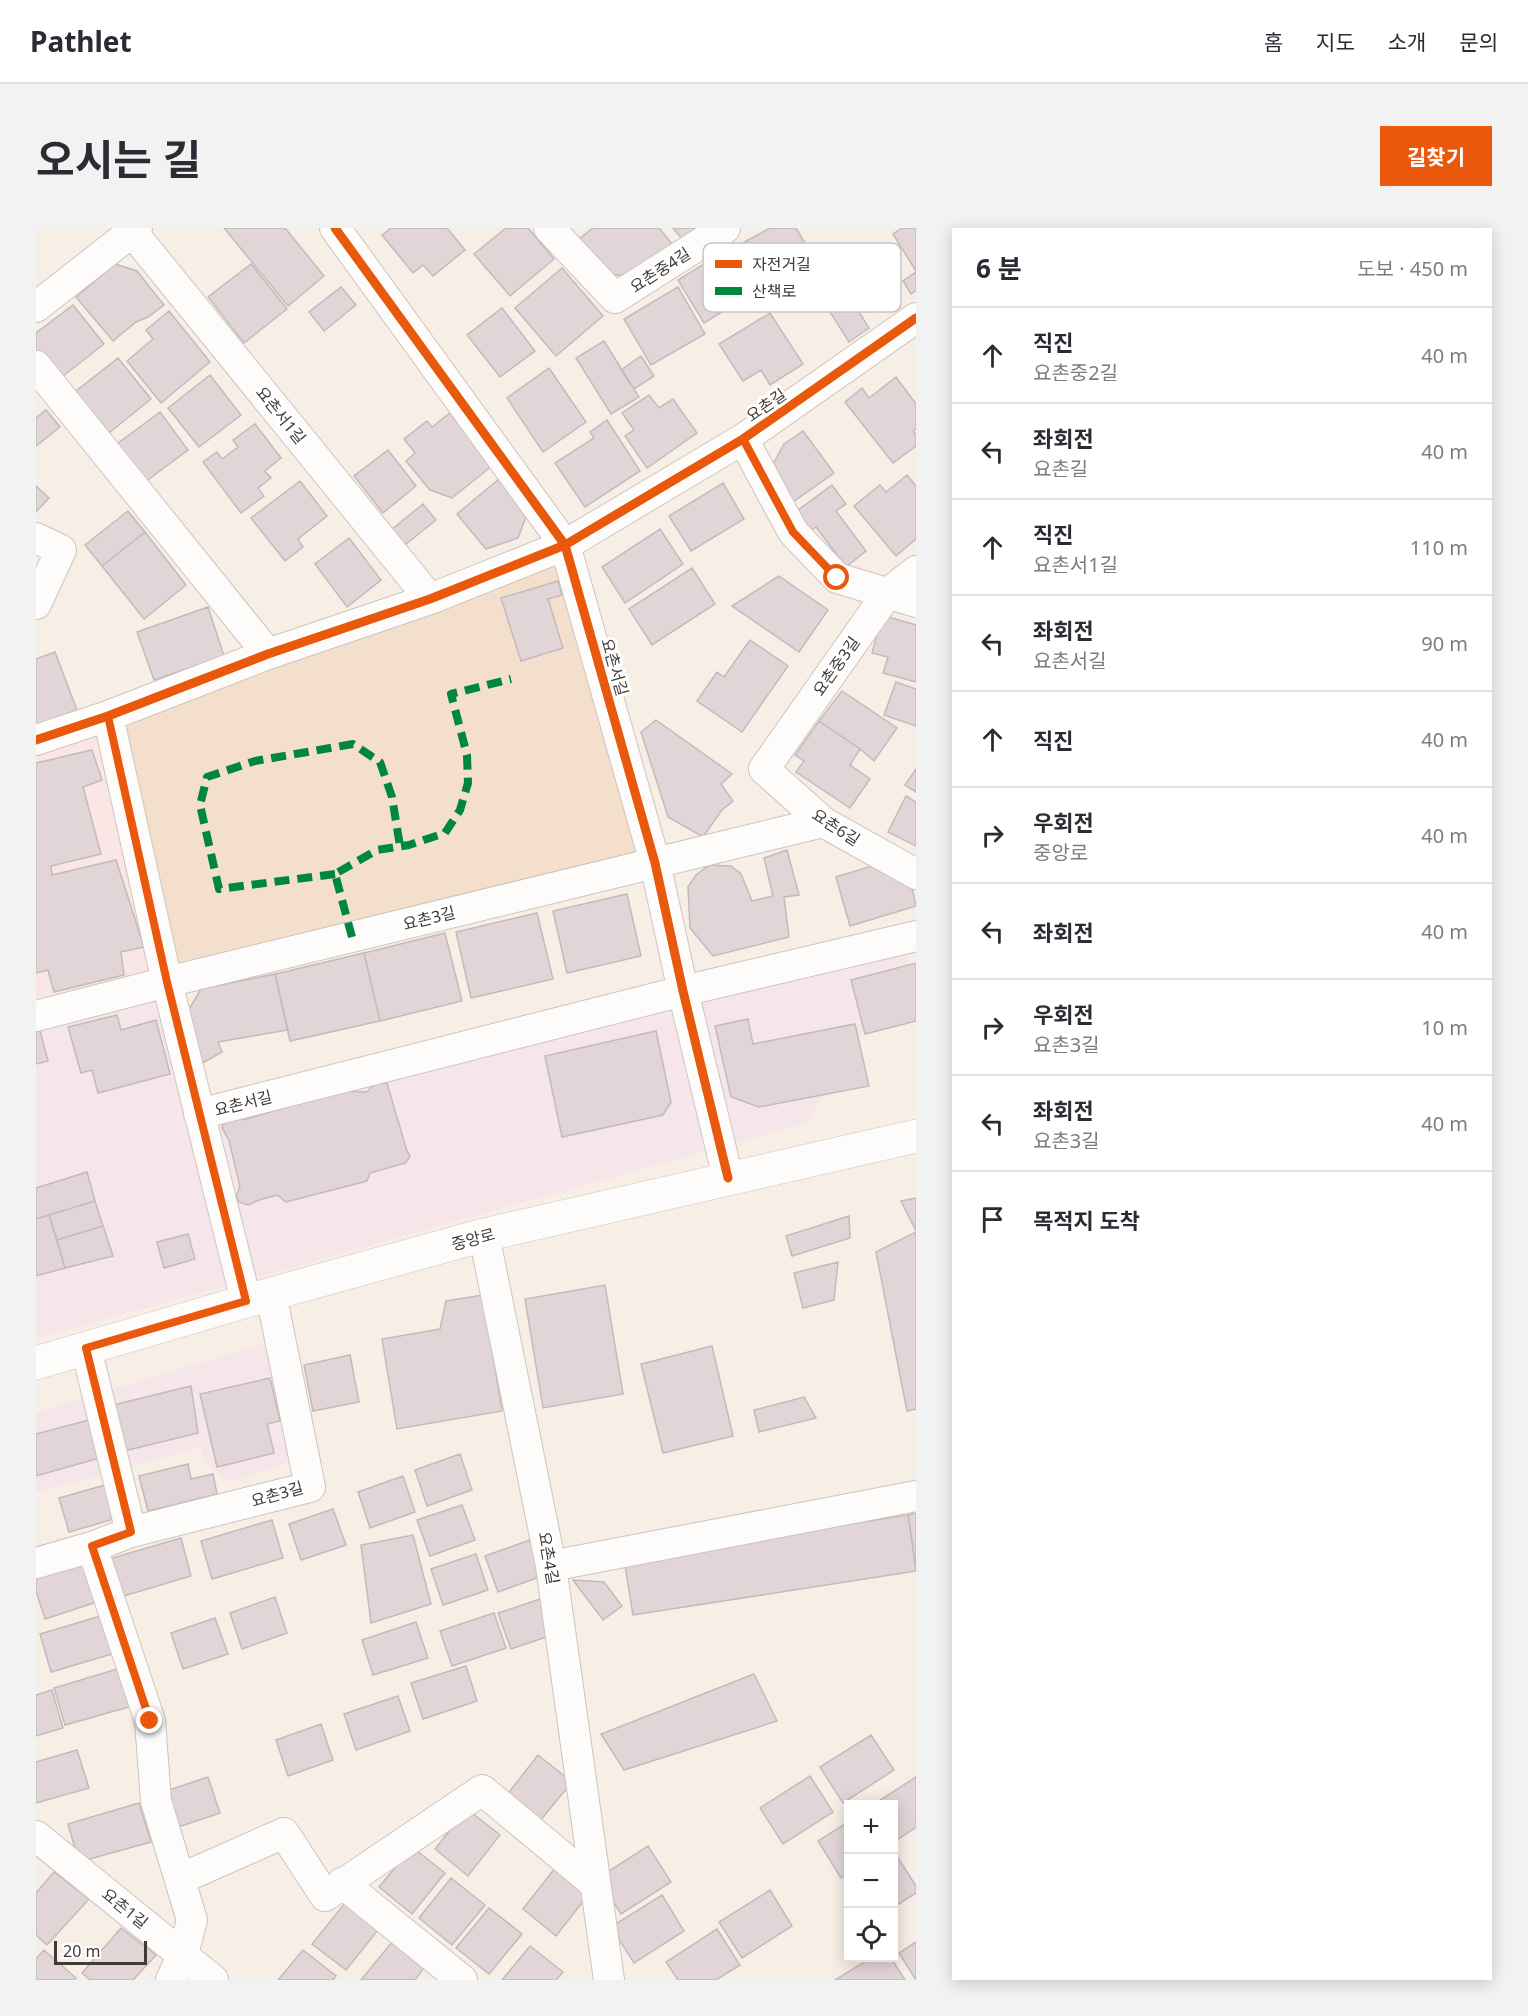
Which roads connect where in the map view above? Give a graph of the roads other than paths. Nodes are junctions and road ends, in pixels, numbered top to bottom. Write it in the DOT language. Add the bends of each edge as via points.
graph roads {
  1 [pos="335,228"];
  2 [pos="549,228"];
  3 [pos="725,228"];
  4 [pos="133,229"];
  5 [pos="36,307"];
  6 [pos="916,318"];
  7 [pos="36,366"];
  8 [pos="743,439"];
  9 [pos="36,538"];
  10 [pos="565,545"];
  11 [pos="916,571"];
  12 [pos="887,594"];
  13 [pos="430,599"];
  14 [pos="916,602"];
  15 [pos="36,604"];
  16 [pos="268,654"];
  17 [pos="108,716"];
  18 [pos="36,740"];
  19 [pos="764,769"];
  20 [pos="823,822"];
  21 [pos="655,863"];
  22 [pos="916,874"];
  23 [pos="916,936"];
  24 [pos="167,982"];
  25 [pos="683,991"];
  26 [pos="36,1016"];
  27 [pos="199,1114"];
  28 [pos="916,1136"];
  29 [pos="728,1178"];
  30 [pos="484,1235"];
  31 [pos="259,1298"];
  32 [pos="86,1348"];
  33 [pos="36,1363"];
  34 [pos="916,1496"];
  35 [pos="131,1532"];
  36 [pos="92,1546"];
  37 [pos="36,1563"];
  38 [pos="551,1566"];
  39 [pos="36,1836"];
  40 [pos="180,1879"];
  41 [pos="594,1883"];
  42 [pos="333,1889"];
  43 [pos="177,1967"];
  44 [pos="213,1980"];
  45 [pos="462,1980"];
  46 [pos="609,1980"];
  1 -- 10 [label="street, 요촌서길"];
  2 -- 3 [label="street, 요촌중4길" via="615,298"];
  4 -- 5 [label="street, 요촌서1길"];
  4 -- 13 [label="street, 요촌서1길"];
  6 -- 8 [label="street, 요촌길"];
  7 -- 16 [label="street"];
  8 -- 10 [label="street, 요촌길"];
  8 -- 12 [label="street" via="793,532 837,578"];
  9 -- 15 [label="street" via="61,550"];
  10 -- 13 [label="street"];
  10 -- 21 [label="street, 요촌서길"];
  11 -- 12 [label="street, 요촌중3길"];
  12 -- 14 [label="street"];
  12 -- 19 [label="street, 요촌중3길"];
  13 -- 16 [label="street"];
  16 -- 17 [label="street"];
  17 -- 18 [label="street"];
  17 -- 24 [label="street, 요촌서길"];
  19 -- 20 [label="street, 요촌6길"];
  20 -- 21 [label="street, 요촌3길"];
  20 -- 22 [label="street, 요촌6길"];
  21 -- 24 [label="street, 요촌3길"];
  21 -- 25 [label="street, 요촌서길"];
  23 -- 25 [label="street, 요촌서길"];
  24 -- 26 [label="street, 요촌3길"];
  24 -- 27 [label="street, 요촌서길"];
  25 -- 27 [label="street, 요촌서길"];
  25 -- 29 [label="street, 요촌서길"];
  27 -- 31 [label="street"];
  28 -- 29 [label="street, 중앙로"];
  29 -- 30 [label="street, 중앙로"];
  30 -- 31 [label="street, 중앙로"];
  30 -- 38 [label="street, 요촌4길"];
  31 -- 32 [label="street, 중앙로"];
  31 -- 35 [label="street, 요촌3길" via="310,1487"];
  32 -- 33 [label="street, 중앙로"];
  32 -- 35 [label="street"];
  34 -- 38 [label="street"];
  35 -- 36 [label="street, 요촌3길"];
  36 -- 37 [label="street, 요촌3길"];
  36 -- 40 [label="street" via="150,1721 156,1801"];
  38 -- 41 [label="street, 요촌4길"];
  39 -- 43 [label="street, 요촌1길"];
  40 -- 42 [label="street" via="284,1833"];
  40 -- 43 [label="street" via="192,1920"];
  41 -- 42 [label="street" via="482,1790"];
  41 -- 46 [label="street, 요촌4길"];
  42 -- 45 [label="street"];
  43 -- 44 [label="street, 요촌1길"];
}
